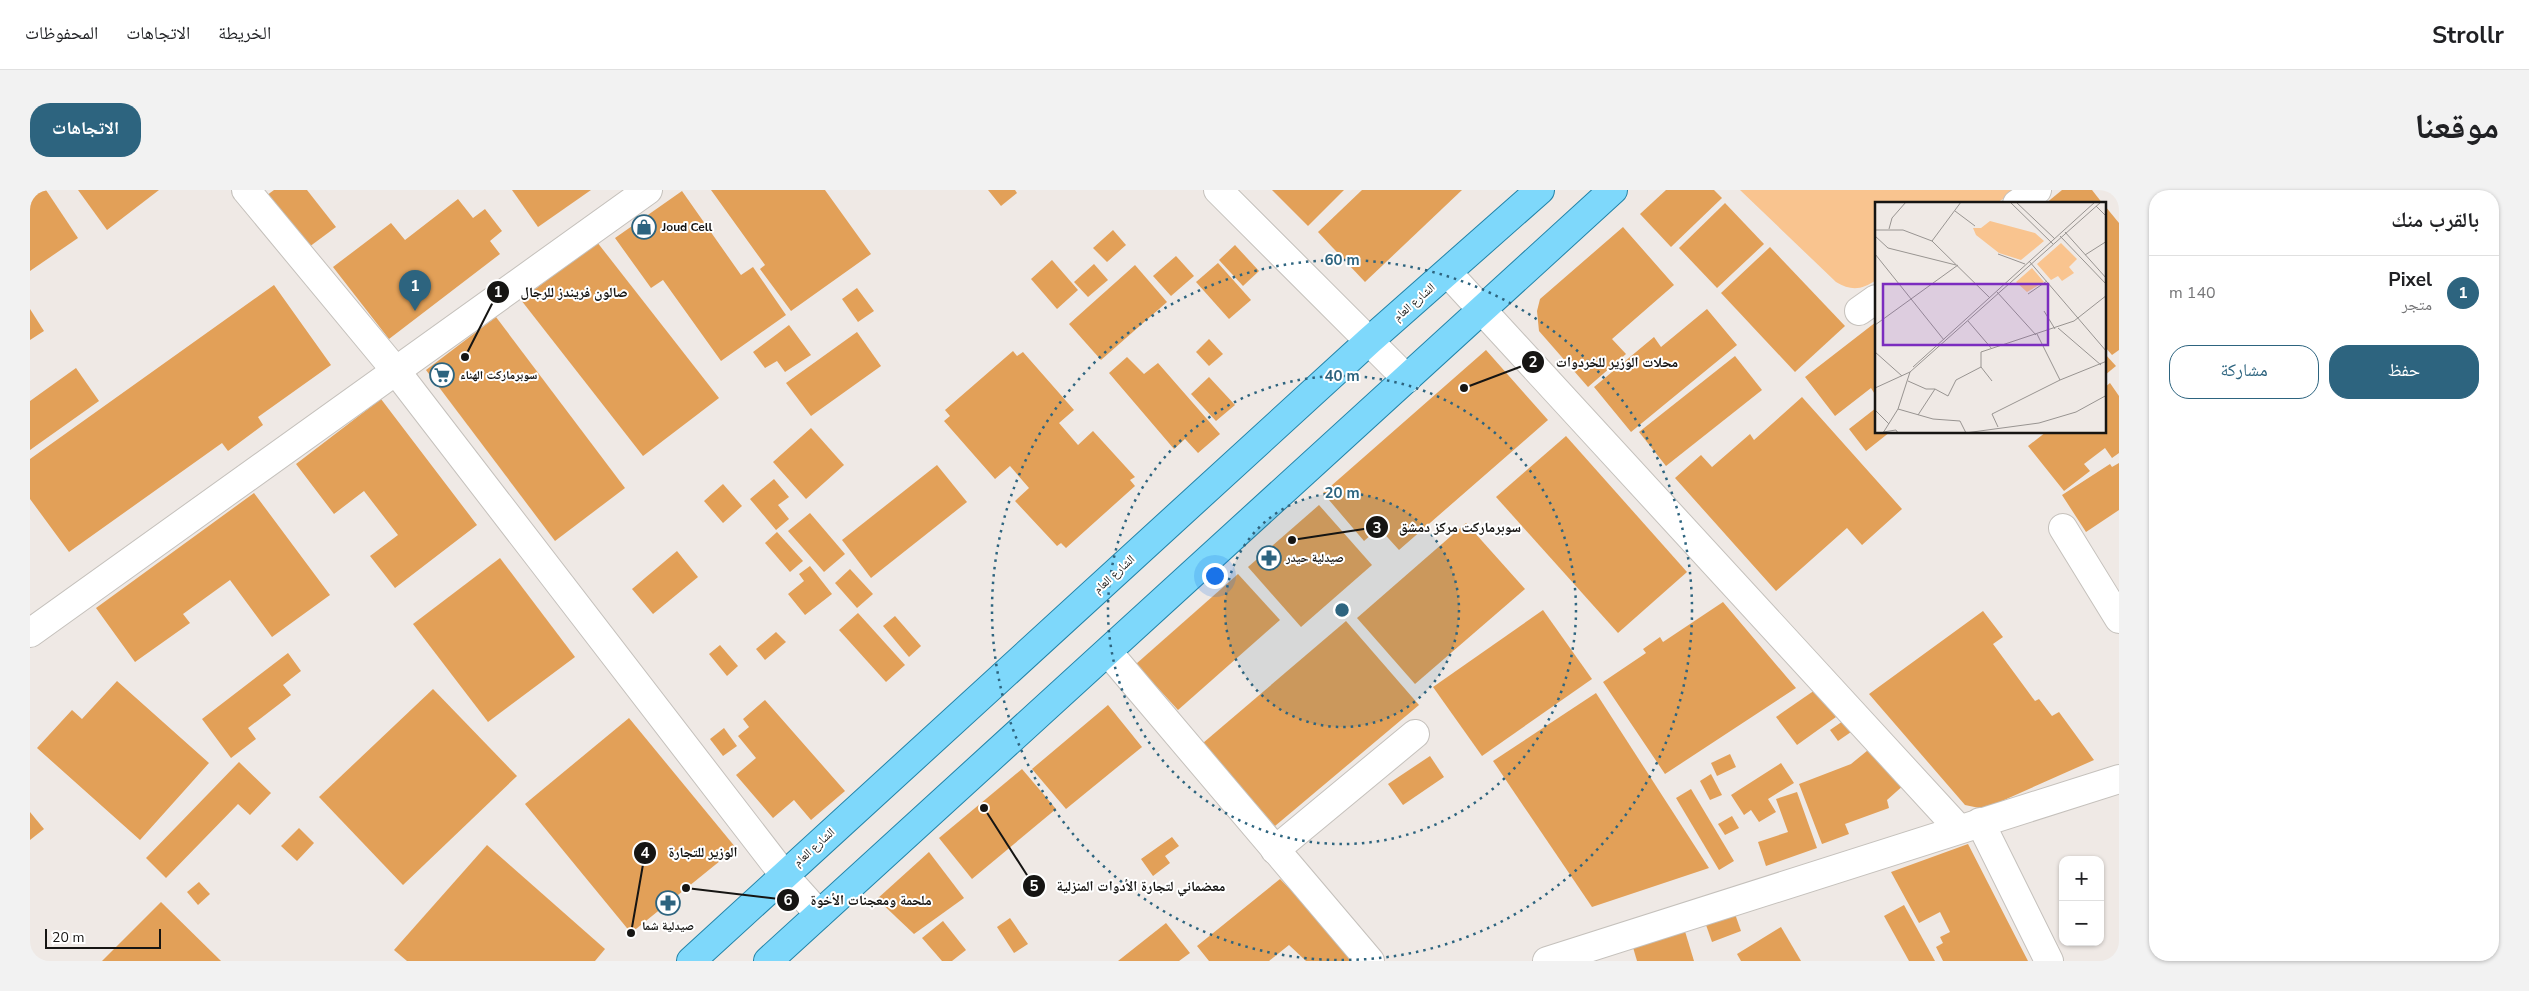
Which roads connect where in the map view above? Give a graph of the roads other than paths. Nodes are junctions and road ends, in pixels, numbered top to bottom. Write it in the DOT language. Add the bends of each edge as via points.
graph roads {
  1 [pos="246,190"];
  2 [pos="648,190"];
  3 [pos="1218,190"];
  4 [pos="1540,190"];
  5 [pos="1613,190"];
  6 [pos="2037,190"];
  7 [pos="2019,202"];
  8 [pos="1448,272"];
  9 [pos="1482,309"];
  10 [pos="1369,341"];
  11 [pos="396,371"];
  12 [pos="1407,379"];
  13 [pos="2062,528"];
  14 [pos="2119,619"];
  15 [pos="30,633"];
  16 [pos="1108,652"];
  17 [pos="1415,734"];
  18 [pos="2119,779"];
  19 [pos="1970,826"];
  20 [pos="1275,850"];
  21 [pos="784,875"];
  22 [pos="819,914"];
  23 [pos="691,961"];
  24 [pos="768,961"];
  25 [pos="1370,961"];
  26 [pos="1547,961"];
  27 [pos="2049,961"];
  1 -- 11 [label="street"];
  2 -- 11 [label="street"];
  3 -- 10 [label="street"];
  4 -- 8 [label="main road, الشارع العام"];
  5 -- 9 [label="main road"];
  6 -- 7 [label="street"];
  8 -- 9 [label="street"];
  8 -- 10 [label="main road, الشارع العام"];
  9 -- 12 [label="main road"];
  9 -- 19 [label="street"];
  10 -- 12 [label="street"];
  10 -- 21 [label="main road, الشارع العام"];
  11 -- 15 [label="street"];
  11 -- 21 [label="street"];
  12 -- 16 [label="main road"];
  13 -- 14 [label="street"];
  16 -- 20 [label="street"];
  16 -- 22 [label="main road"];
  17 -- 20 [label="street"];
  18 -- 19 [label="street"];
  19 -- 26 [label="street"];
  19 -- 27 [label="street"];
  20 -- 25 [label="street"];
  21 -- 22 [label="street"];
  21 -- 23 [label="main road, الشارع العام"];
  22 -- 24 [label="main road"];
}
